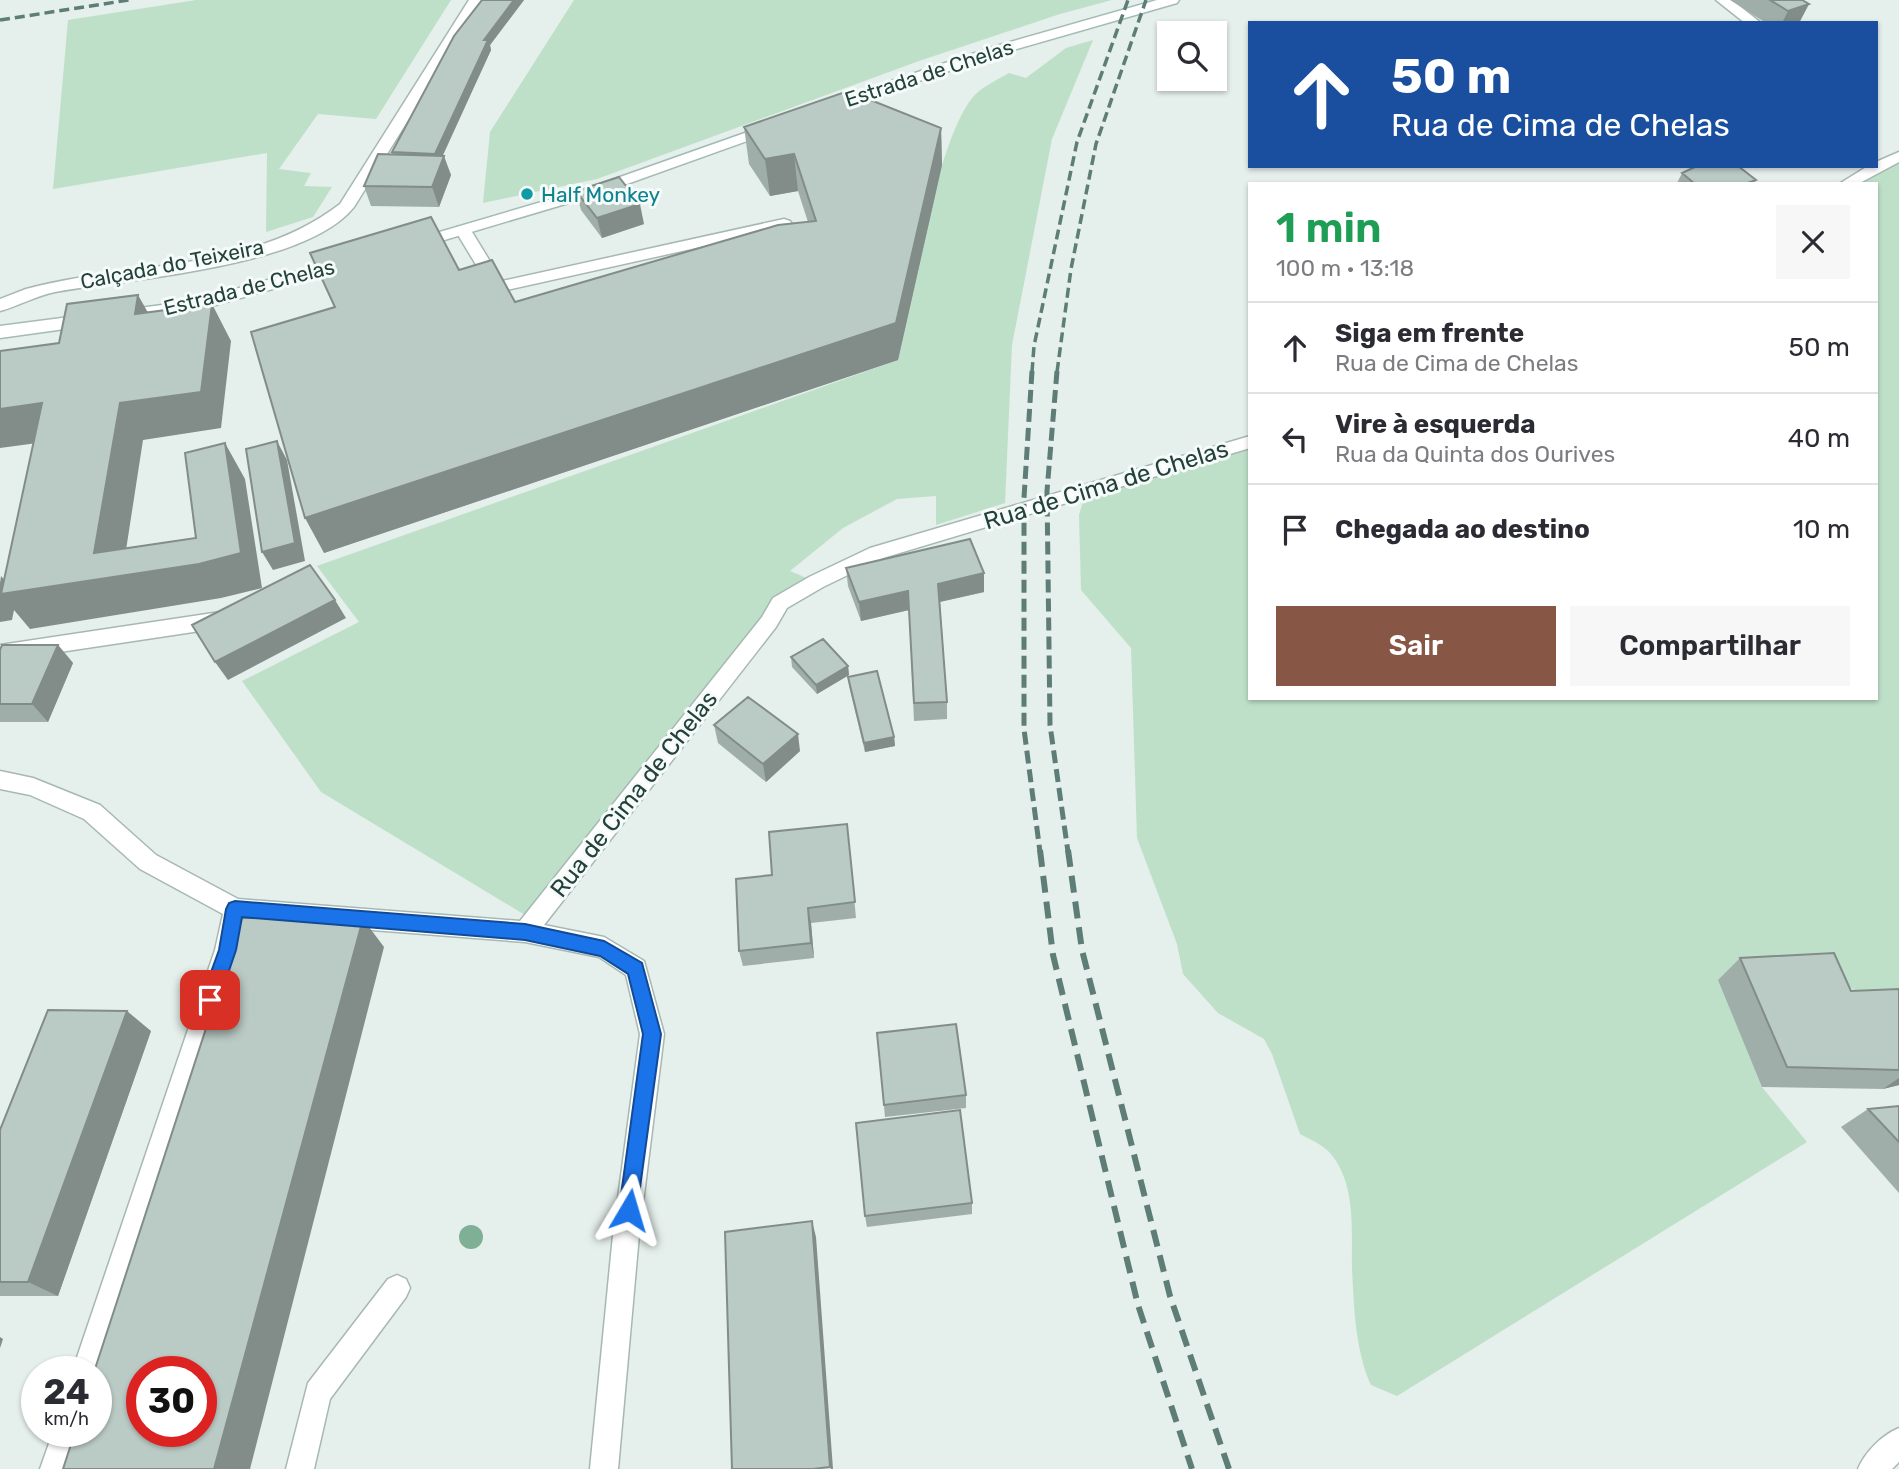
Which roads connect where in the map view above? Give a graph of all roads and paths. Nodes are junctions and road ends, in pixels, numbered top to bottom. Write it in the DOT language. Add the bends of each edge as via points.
graph roads {
  1 [pos="476,0"];
  2 [pos="1172,0"];
  3 [pos="1723,0"];
  4 [pos="1751,21"];
  5 [pos="816,111"];
  6 [pos="790,121"];
  7 [pos="1878,146"];
  8 [pos="1898,156"];
  9 [pos="1878,167"];
  10 [pos="1876,168"];
  11 [pos="1850,182"];
  12 [pos="784,224"];
  13 [pos="463,230"];
  14 [pos="400,248"];
  15 [pos="361,259"];
  16 [pos="0,306"];
  17 [pos="0,332"];
  18 [pos="1248,443"];
  19 [pos="238,613"];
  20 [pos="0,653"];
  21 [pos="0,780"];
  22 [pos="235,909"];
  23 [pos="525,932"];
  24 [pos="397,1288"];
  25 [pos="91,1356"];
  26 [pos="1899,1442"];
  27 [pos="62,1447"];
  28 [pos="54,1469"];
  29 [pos="300,1469"];
  30 [pos="604,1469"];
  31 [pos="1872,1469"];
  1 -- 16 [label="street, Calçada do Teixeira" via="333,221 313,232 231,257 31,292"];
  2 -- 5 [label="street, Estrada de Chelas" via="1078,25"];
  3 -- 4 [label="street"];
  6 -- 13 [label="street" via="594,191"];
  7 -- 8 [label="street"];
  8 -- 9 [label="street"];
  10 -- 11 [label="street"];
  12 -- 13 [label="street" via="498,287"];
  13 -- 14 [label="street"];
  15 -- 17 [label="street, Estrada de Chelas" via="194,306"];
  18 -- 23 [label="street, Rua de Cima de Chelas" via="877,553 780,603"];
  19 -- 20 [label="street" via="226,619"];
  21 -- 22 [label="street" via="33,787 92,812 148,862"];
  22 -- 23 [label="street"];
  22 -- 25 [label="street" via="227,950"];
  23 -- 30 [label="street" via="604,948 636,969 652,1034 626,1235"];
  24 -- 29 [label="street" via="318,1393"];
  26 -- 31 [label="street"];
  27 -- 28 [label="street"];
}
